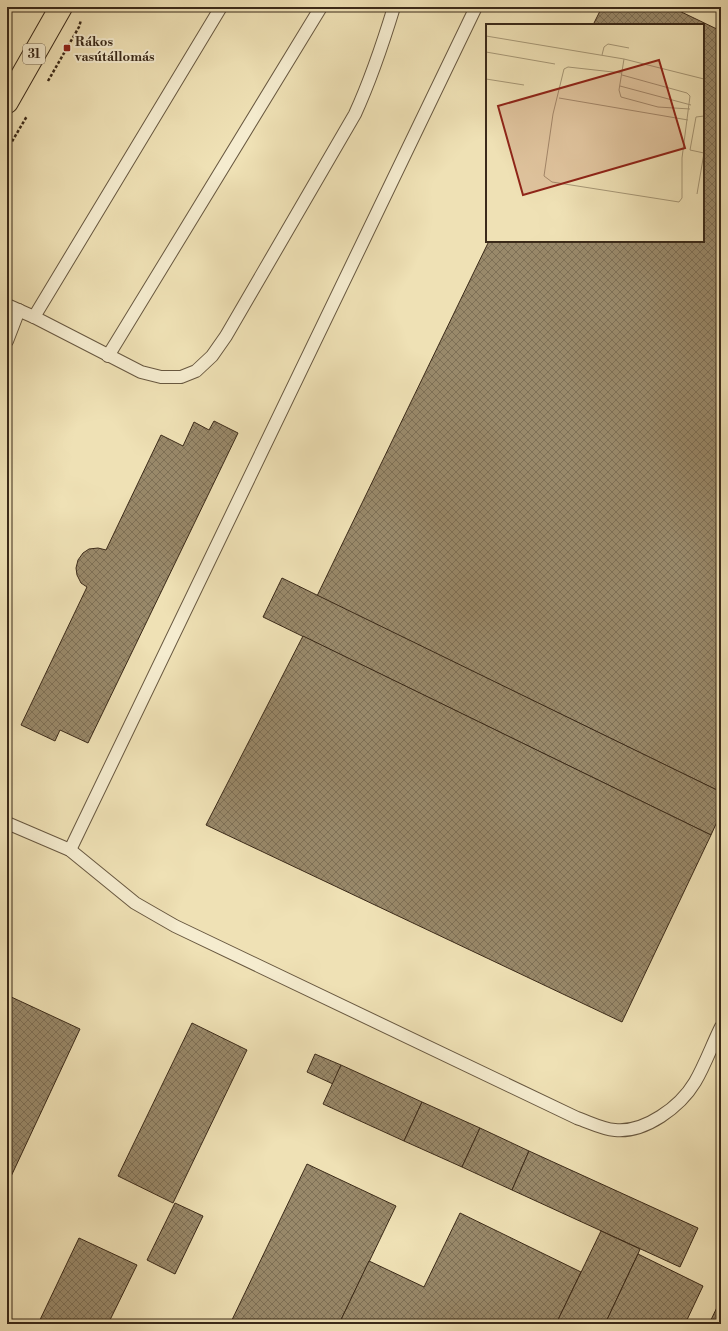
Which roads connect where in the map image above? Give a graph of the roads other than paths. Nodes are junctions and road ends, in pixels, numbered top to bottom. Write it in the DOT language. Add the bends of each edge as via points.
graph roads {
  1 [pos="61,7"];
  2 [pos="220,7"];
  3 [pos="321,7"];
  4 [pos="394,7"];
  5 [pos="476,7"];
  6 [pos="7,102"];
  7 [pos="7,305"];
  8 [pos="19,310"];
  9 [pos="34,317"];
  10 [pos="7,341"];
  11 [pos="108,356"];
  12 [pos="7,823"];
  13 [pos="70,850"];
  14 [pos="721,1027"];
  1 -- 6 [label="main road, 31"];
  2 -- 9 [label="lane"];
  3 -- 11 [label="lane"];
  4 -- 11 [label="lane" via="381,50 355,114 212,356 196,371 181,377 161,377 141,372"];
  5 -- 13 [label="lane"];
  7 -- 8 [label="lane"];
  8 -- 9 [label="lane"];
  8 -- 10 [label="lane"];
  9 -- 11 [label="lane"];
  12 -- 13 [label="lane"];
  13 -- 14 [label="lane" via="135,903 175,926 577,1118 602,1127 615,1130 631,1129 647,1124 678,1103 694,1083"];
}
